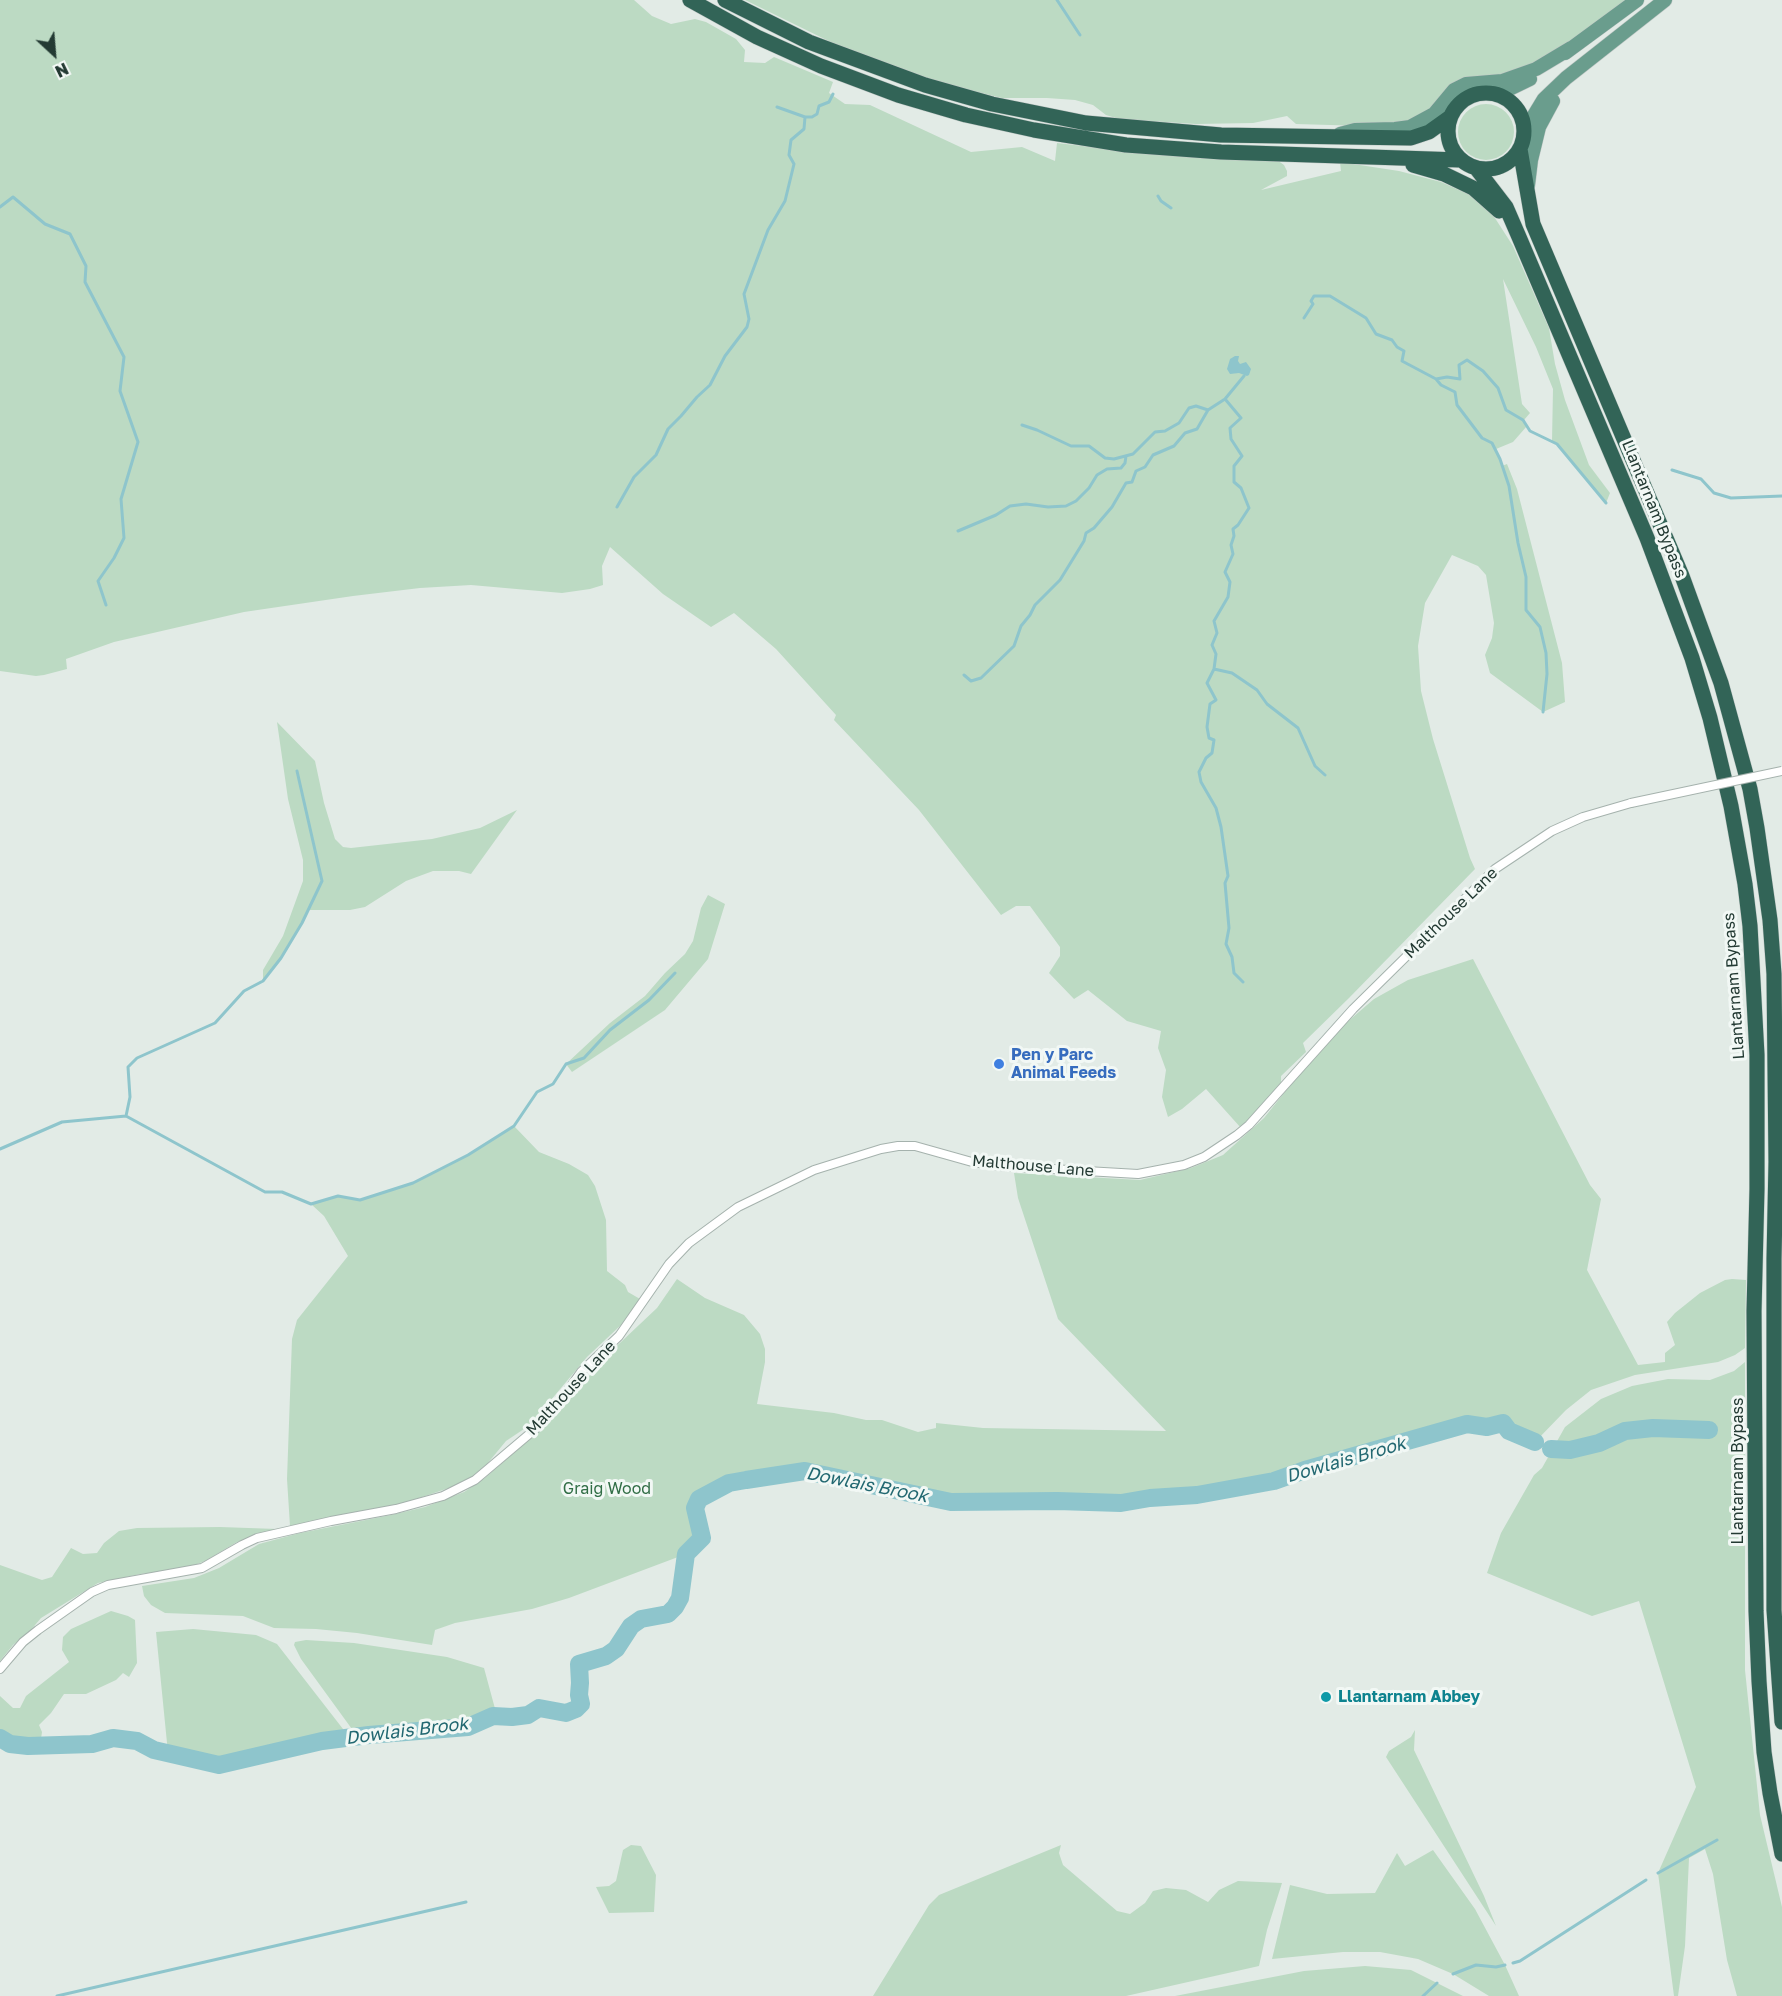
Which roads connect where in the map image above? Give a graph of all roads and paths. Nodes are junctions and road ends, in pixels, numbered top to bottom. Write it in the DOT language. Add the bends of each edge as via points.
graph roads {
  1 [pos="690,0"];
  2 [pos="724,0"];
  3 [pos="1637,0"];
  4 [pos="1665,0"];
  5 [pos="1571,48"];
  6 [pos="1566,78"];
  7 [pos="1497,95"];
  8 [pos="1450,117"];
  9 [pos="1524,132"];
  10 [pos="1329,136"];
  11 [pos="1520,149"];
  12 [pos="1388,157"];
  13 [pos="1460,160"];
  14 [pos="1476,168"];
  15 [pos="1528,192"];
  16 [pos="1520,237"];
  17 [pos="1782,771"];
  18 [pos="0,1668"];
  19 [pos="1782,1722"];
  20 [pos="1782,1854"];
  1 -- 12 [label="highway" via="821,66 966,115 1126,145"];
  2 -- 10 [label="highway" via="851,59 925,86 1012,109 1086,123 1193,133"];
  3 -- 5 [label="main road"];
  4 -- 6 [label="main road"];
  5 -- 7 [label="main road" via="1542,73"];
  5 -- 10 [label="main road" via="1536,69 1502,81 1466,84 1454,90 1434,114 1410,126"];
  6 -- 9 [label="main road" via="1544,99"];
  6 -- 15 [label="main road" via="1539,127"];
  7 -- 8 [label="highway" via="1475,95 1456,107"];
  7 -- 9 [label="highway" via="1517,109"];
  8 -- 10 [label="highway" via="1429,132 1411,138"];
  8 -- 13 [label="highway" via="1448,140"];
  9 -- 11 [label="highway"];
  11 -- 14 [label="highway" via="1501,166 1489,170"];
  11 -- 15 [label="highway, Llantarnam Bypass"];
  12 -- 13 [label="highway"];
  12 -- 16 [label="highway" via="1444,174 1473,188"];
  13 -- 14 [label="highway"];
  14 -- 16 [label="highway, Llantarnam Bypass" via="1506,207"];
  15 -- 19 [label="highway, Llantarnam Bypass" via="1533,224 1682,576 1711,654 1740,748 1757,828 1774,974 1774,1577"];
  16 -- 20 [label="highway, Llantarnam Bypass" via="1674,605 1721,760 1745,884 1757,1055 1754,1311 1758,1658 1764,1752"];
  17 -- 18 [label="street, Malthouse Lane, bridge" via="1632,803 1552,831 1495,869 1353,1009 1249,1125 1204,1156 1184,1165 1138,1174 1000,1166 906,1146 881,1149 814,1170 738,1207 689,1243 669,1264 620,1336 581,1372 545,1419 475,1480 443,1496 396,1509 257,1538 202,1568 108,1585 38,1630"];
}
